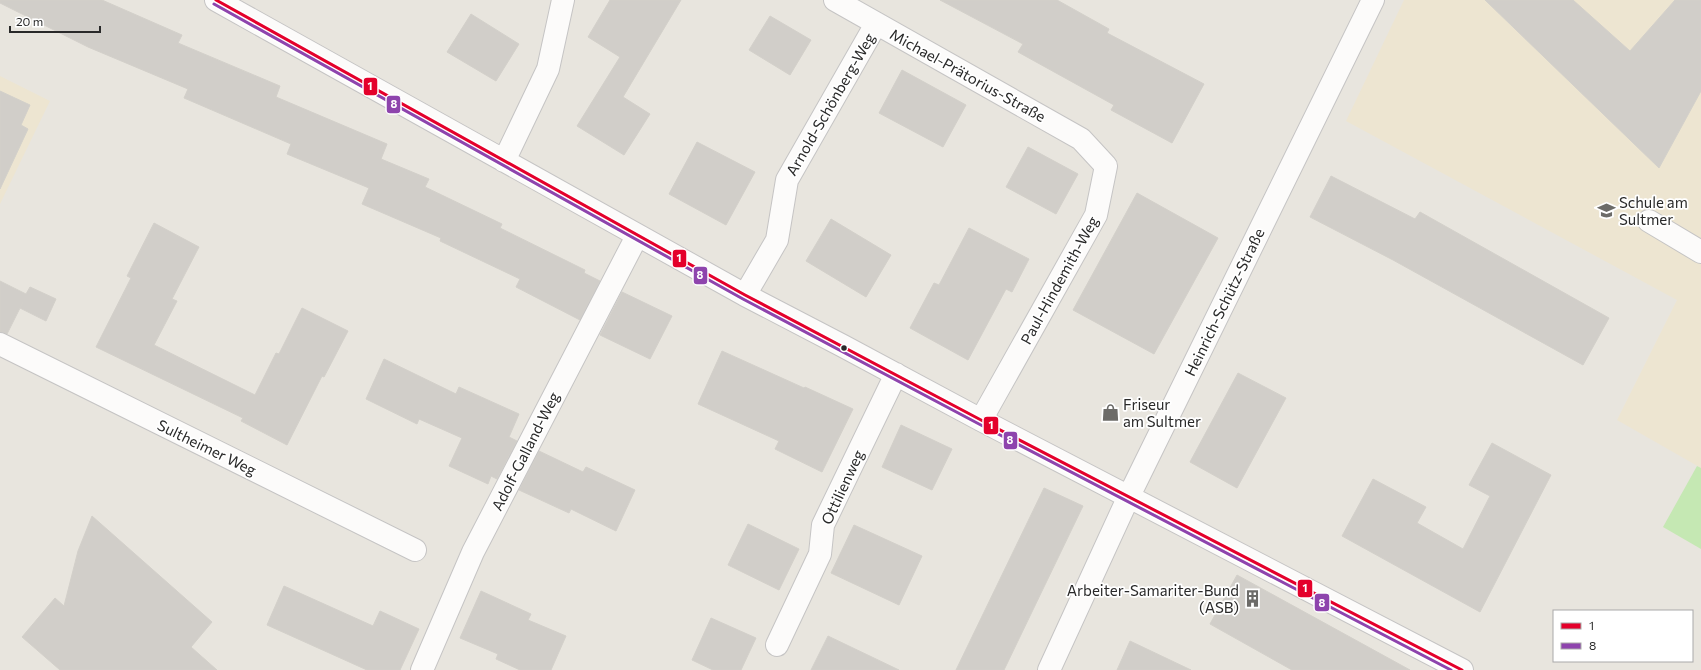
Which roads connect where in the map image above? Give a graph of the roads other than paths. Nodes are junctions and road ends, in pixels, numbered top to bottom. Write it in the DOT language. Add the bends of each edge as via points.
graph roads {
  1 [pos="216,0"];
  2 [pos="563,0"];
  3 [pos="835,0"];
  4 [pos="1373,0"];
  5 [pos="876,24"];
  6 [pos="1081,139"];
  7 [pos="504,161"];
  8 [pos="1649,221"];
  9 [pos="637,236"];
  10 [pos="1701,252"];
  11 [pos="745,296"];
  12 [pos="0,344"];
  13 [pos="896,374"];
  14 [pos="981,420"];
  15 [pos="1129,496"];
  16 [pos="415,550"];
  17 [pos="776,645"];
  18 [pos="422,670"];
  19 [pos="1049,670"];
  20 [pos="1462,670"];
  1 -- 7 [label="street"];
  2 -- 7 [label="street" via="548,69"];
  3 -- 5 [label="street, Michael-Prätorius-Straße"];
  4 -- 15 [label="street, Heinrich-Schütz-Straße"];
  5 -- 6 [label="street, Michael-Prätorius-Straße"];
  5 -- 11 [label="street, Arnold-Schönberg-Weg" via="787,180 778,240"];
  6 -- 14 [label="street, Paul-Hindemith-Weg" via="1106,166 1096,216"];
  7 -- 9 [label="street"];
  8 -- 10 [label="street"];
  9 -- 11 [label="street"];
  9 -- 18 [label="street, Adolf-Galland-Weg" via="473,552"];
  11 -- 13 [label="street"];
  12 -- 16 [label="street, Sultheimer Weg"];
  13 -- 14 [label="street"];
  13 -- 17 [label="street, Ottilienweg" via="823,526 820,554"];
  14 -- 15 [label="street"];
  15 -- 19 [label="street, Heinrich-Schütz-Straße"];
  15 -- 20 [label="street"];
}
